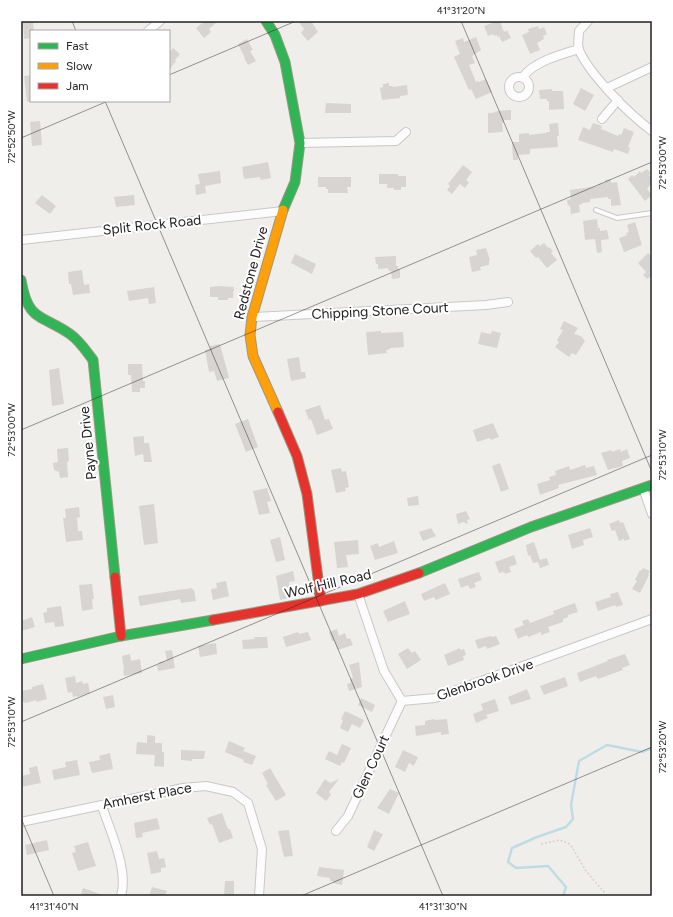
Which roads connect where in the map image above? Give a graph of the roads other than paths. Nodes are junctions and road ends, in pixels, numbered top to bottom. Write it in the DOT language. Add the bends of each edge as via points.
graph roads {
  1 [pos="160,21"];
  2 [pos="266,21"];
  3 [pos="588,21"];
  4 [pos="149,30"];
  5 [pos="578,48"];
  6 [pos="652,67"];
  7 [pos="524,78"];
  8 [pos="606,88"];
  9 [pos="618,100"];
  10 [pos="602,119"];
  11 [pos="652,130"];
  12 [pos="406,132"];
  13 [pos="300,143"];
  14 [pos="596,210"];
  15 [pos="283,211"];
  16 [pos="652,214"];
  17 [pos="21,240"];
  18 [pos="21,280"];
  19 [pos="508,302"];
  20 [pos="252,317"];
  21 [pos="652,485"];
  22 [pos="643,488"];
  23 [pos="652,514"];
  24 [pos="358,594"];
  25 [pos="321,602"];
  26 [pos="652,619"];
  27 [pos="121,636"];
  28 [pos="21,659"];
  29 [pos="402,700"];
  30 [pos="102,806"];
  31 [pos="21,822"];
  32 [pos="336,831"];
  33 [pos="121,896"];
  34 [pos="259,896"];
  1 -- 4 [label="street"];
  2 -- 13 [label="street, Redstone Drive" via="275,35 285,62"];
  3 -- 5 [label="street" via="578,31"];
  5 -- 7 [label="street" via="531,69"];
  5 -- 8 [label="street" via="591,71"];
  6 -- 8 [label="street"];
  8 -- 9 [label="street"];
  9 -- 10 [label="street"];
  9 -- 11 [label="street"];
  12 -- 13 [label="street" via="396,141"];
  13 -- 15 [label="street, Redstone Drive" via="295,182"];
  14 -- 16 [label="lane" via="617,218"];
  15 -- 17 [label="street, Split Rock Road"];
  15 -- 20 [label="street, Redstone Drive"];
  18 -- 27 [label="street, Payne Drive" via="22,295 33,314 71,335 94,360"];
  19 -- 20 [label="street, Chipping Stone Court"];
  20 -- 25 [label="street, Redstone Drive" via="250,335 253,356 297,456 307,494"];
  21 -- 22 [label="street, Wolf Hill Road"];
  22 -- 23 [label="street"];
  22 -- 24 [label="street, Wolf Hill Road" via="531,527 414,575"];
  24 -- 25 [label="street, Wolf Hill Road"];
  24 -- 29 [label="street" via="384,671"];
  25 -- 27 [label="street, Wolf Hill Road"];
  26 -- 29 [label="street, Glenbrook Drive" via="435,698"];
  27 -- 28 [label="street, Wolf Hill Road"];
  29 -- 32 [label="street, Glen Court" via="348,816"];
  30 -- 31 [label="street, Amherst Place"];
  30 -- 33 [label="street" via="123,868"];
  30 -- 34 [label="street, Amherst Place" via="183,788 206,786 233,792 248,803 262,849"];
}
